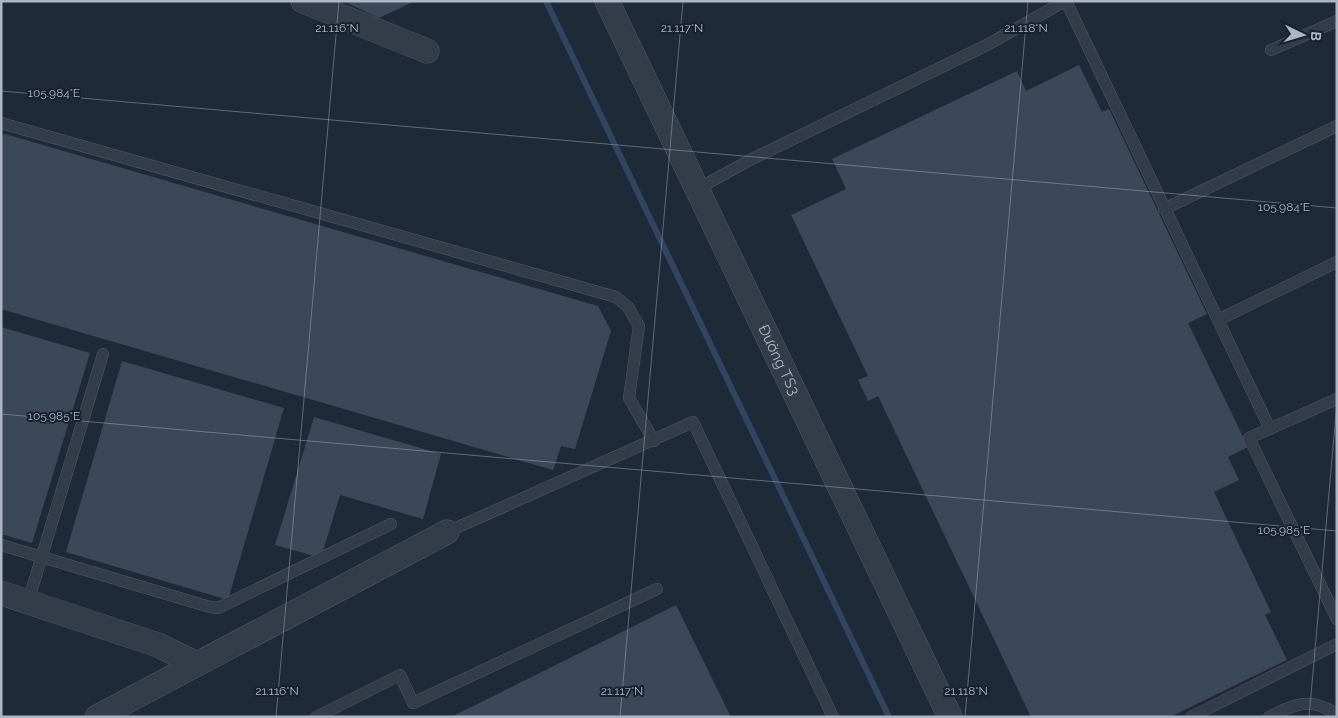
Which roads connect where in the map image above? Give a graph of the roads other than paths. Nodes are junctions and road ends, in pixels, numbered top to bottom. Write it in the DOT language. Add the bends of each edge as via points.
graph roads {
  1 [pos="302,1"];
  2 [pos="607,1"];
  3 [pos="1066,1"];
  4 [pos="1337,21"];
  5 [pos="1271,50"];
  6 [pos="427,51"];
  7 [pos="1,123"];
  8 [pos="1337,126"];
  9 [pos="697,189"];
  10 [pos="1164,208"];
  11 [pos="1337,262"];
  12 [pos="1218,320"];
  13 [pos="103,354"];
  14 [pos="1337,399"];
  15 [pos="1270,429"];
  16 [pos="654,441"];
  17 [pos="391,524"];
  18 [pos="447,532"];
  19 [pos="1,545"];
  20 [pos="41,557"];
  21 [pos="658,590"];
  22 [pos="1,593"];
  23 [pos="28,602"];
  24 [pos="1337,619"];
  25 [pos="1337,644"];
  26 [pos="197,664"];
  27 [pos="1337,715"];
  28 [pos="97,717"];
  29 [pos="316,717"];
  30 [pos="833,717"];
  31 [pos="950,717"];
  32 [pos="1191,717"];
  33 [pos="1268,717"];
  1 -- 6 [label="street"];
  2 -- 9 [label="street, Đường TS3"];
  3 -- 9 [label="lane" via="987,45 752,158"];
  3 -- 10 [label="lane"];
  4 -- 5 [label="lane"];
  7 -- 16 [label="lane" via="616,297 628,307 639,326 630,398"];
  8 -- 10 [label="lane"];
  9 -- 31 [label="street, Đường TS3"];
  10 -- 12 [label="lane"];
  11 -- 12 [label="lane"];
  12 -- 15 [label="lane"];
  13 -- 20 [label="lane"];
  14 -- 15 [label="lane"];
  15 -- 24 [label="lane" via="1249,438"];
  16 -- 18 [label="lane"];
  16 -- 30 [label="lane" via="693,422"];
  17 -- 20 [label="lane" via="218,608"];
  18 -- 26 [label="street"];
  19 -- 20 [label="lane"];
  20 -- 23 [label="lane"];
  21 -- 29 [label="lane" via="413,703 400,675"];
  22 -- 23 [label="street"];
  23 -- 26 [label="street" via="158,645"];
  25 -- 32 [label="lane"];
  26 -- 28 [label="street"];
  27 -- 33 [label="lane" via="1327,707 1306,703"];
}
